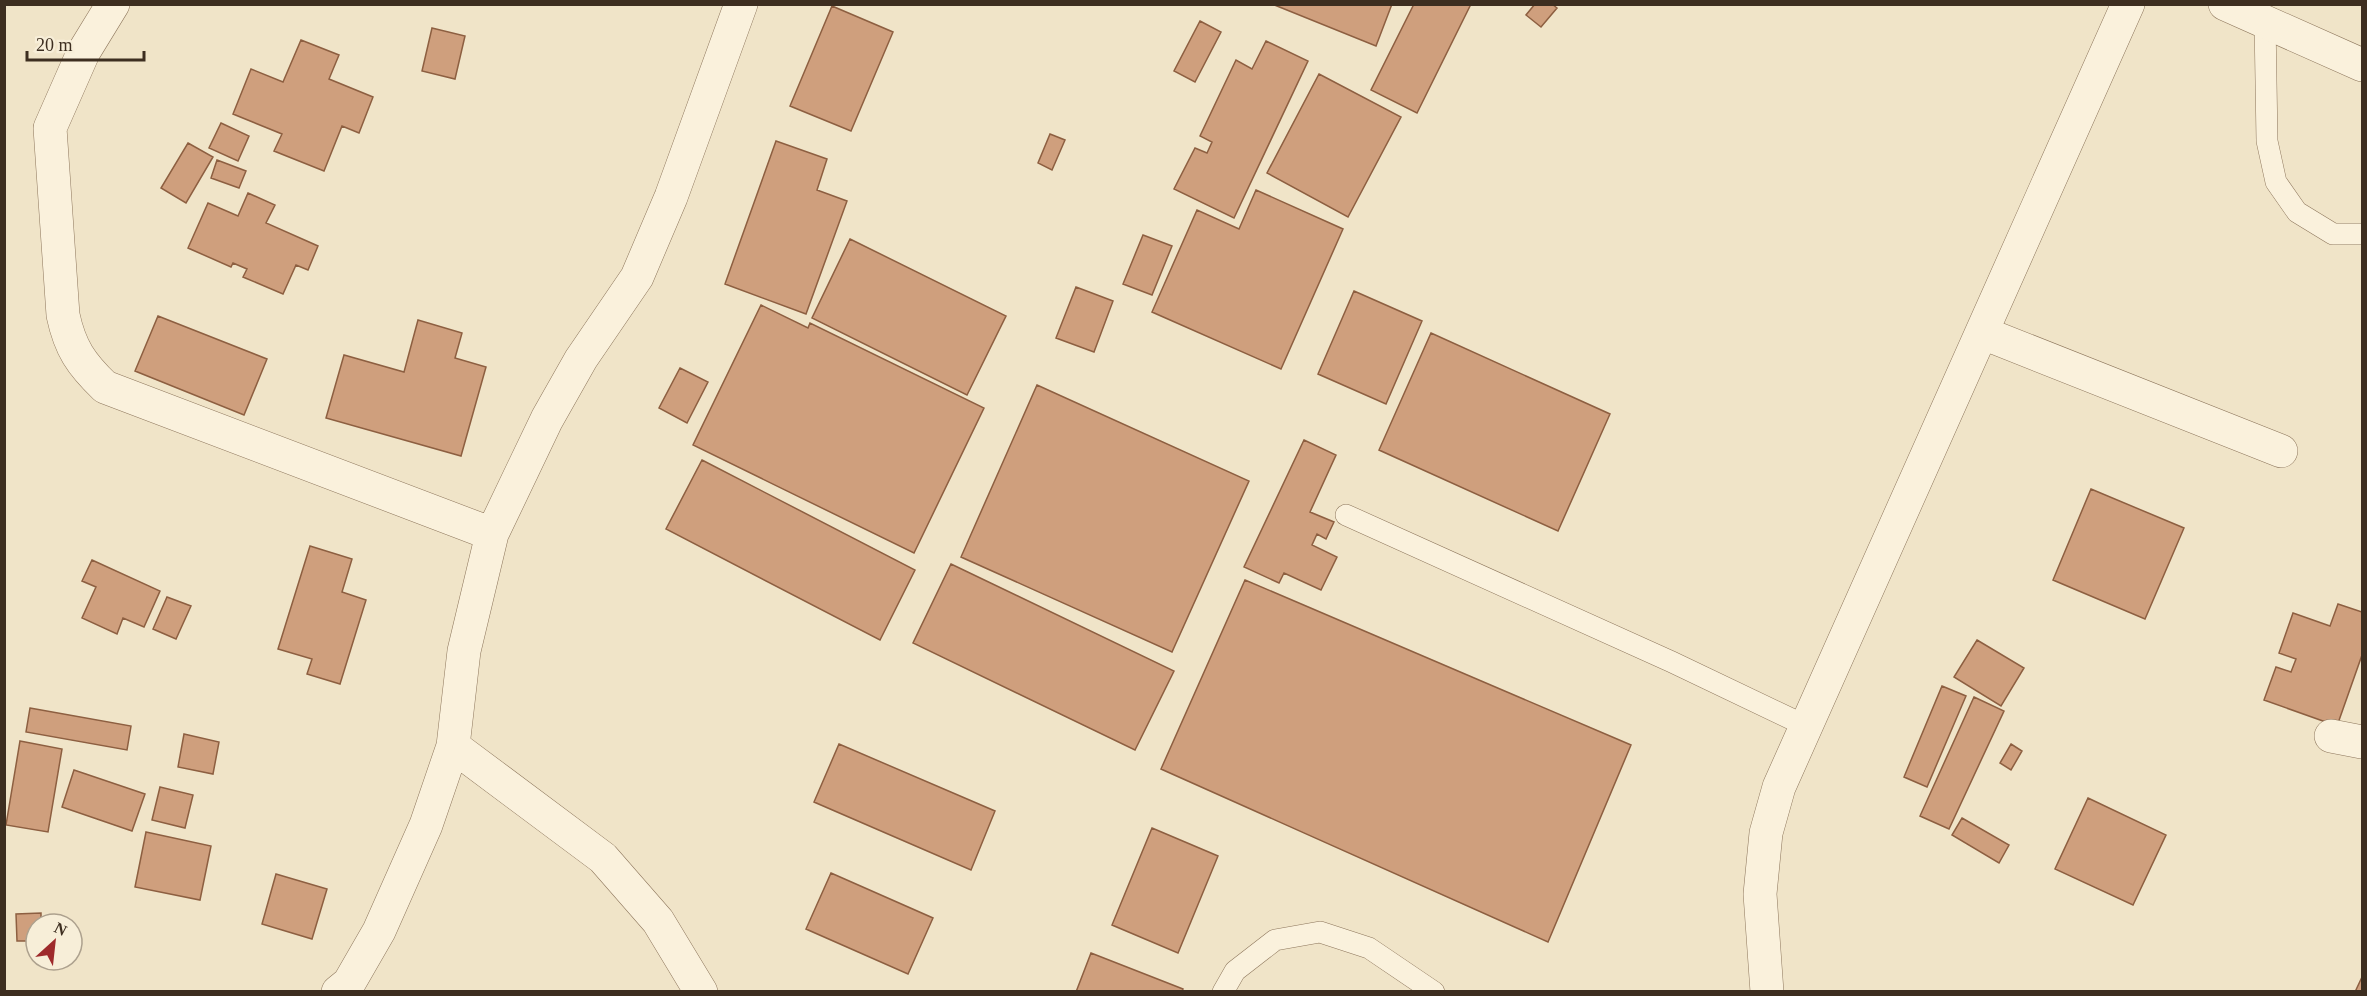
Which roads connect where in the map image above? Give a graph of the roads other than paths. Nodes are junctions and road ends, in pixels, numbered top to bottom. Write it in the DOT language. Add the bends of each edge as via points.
graph roads {
  1 [pos="113,4"];
  2 [pos="741,4"];
  3 [pos="2128,4"];
  4 [pos="2225,4"];
  5 [pos="2265,21"];
  6 [pos="2362,64"];
  7 [pos="2362,234"];
  8 [pos="1983,333"];
  9 [pos="2281,451"];
  10 [pos="1346,515"];
  11 [pos="492,534"];
  12 [pos="1806,726"];
  13 [pos="453,746"];
  14 [pos="338,992"];
  15 [pos="701,992"];
  16 [pos="1223,992"];
  17 [pos="1434,992"];
  18 [pos="1767,992"];
  1 -- 11 [label="street" via="83,53 50,128 63,315 69,341 84,367 105,387"];
  2 -- 11 [label="street" via="671,197 637,277 580,359"];
  3 -- 8 [label="street"];
  4 -- 5 [label="street"];
  5 -- 6 [label="street"];
  5 -- 7 [label="lane" via="2266,141 2276,182 2297,212 2333,234"];
  8 -- 9 [label="street"];
  8 -- 12 [label="street"];
  10 -- 12 [label="lane"];
  11 -- 13 [label="street" via="464,651"];
  12 -- 18 [label="street" via="1779,787 1766,834 1760,894"];
  13 -- 14 [label="street" via="426,825 379,931 349,983"];
  13 -- 15 [label="street" via="603,858 658,921"];
  16 -- 17 [label="lane" via="1234,971 1275,940 1320,932 1369,948"];
}
